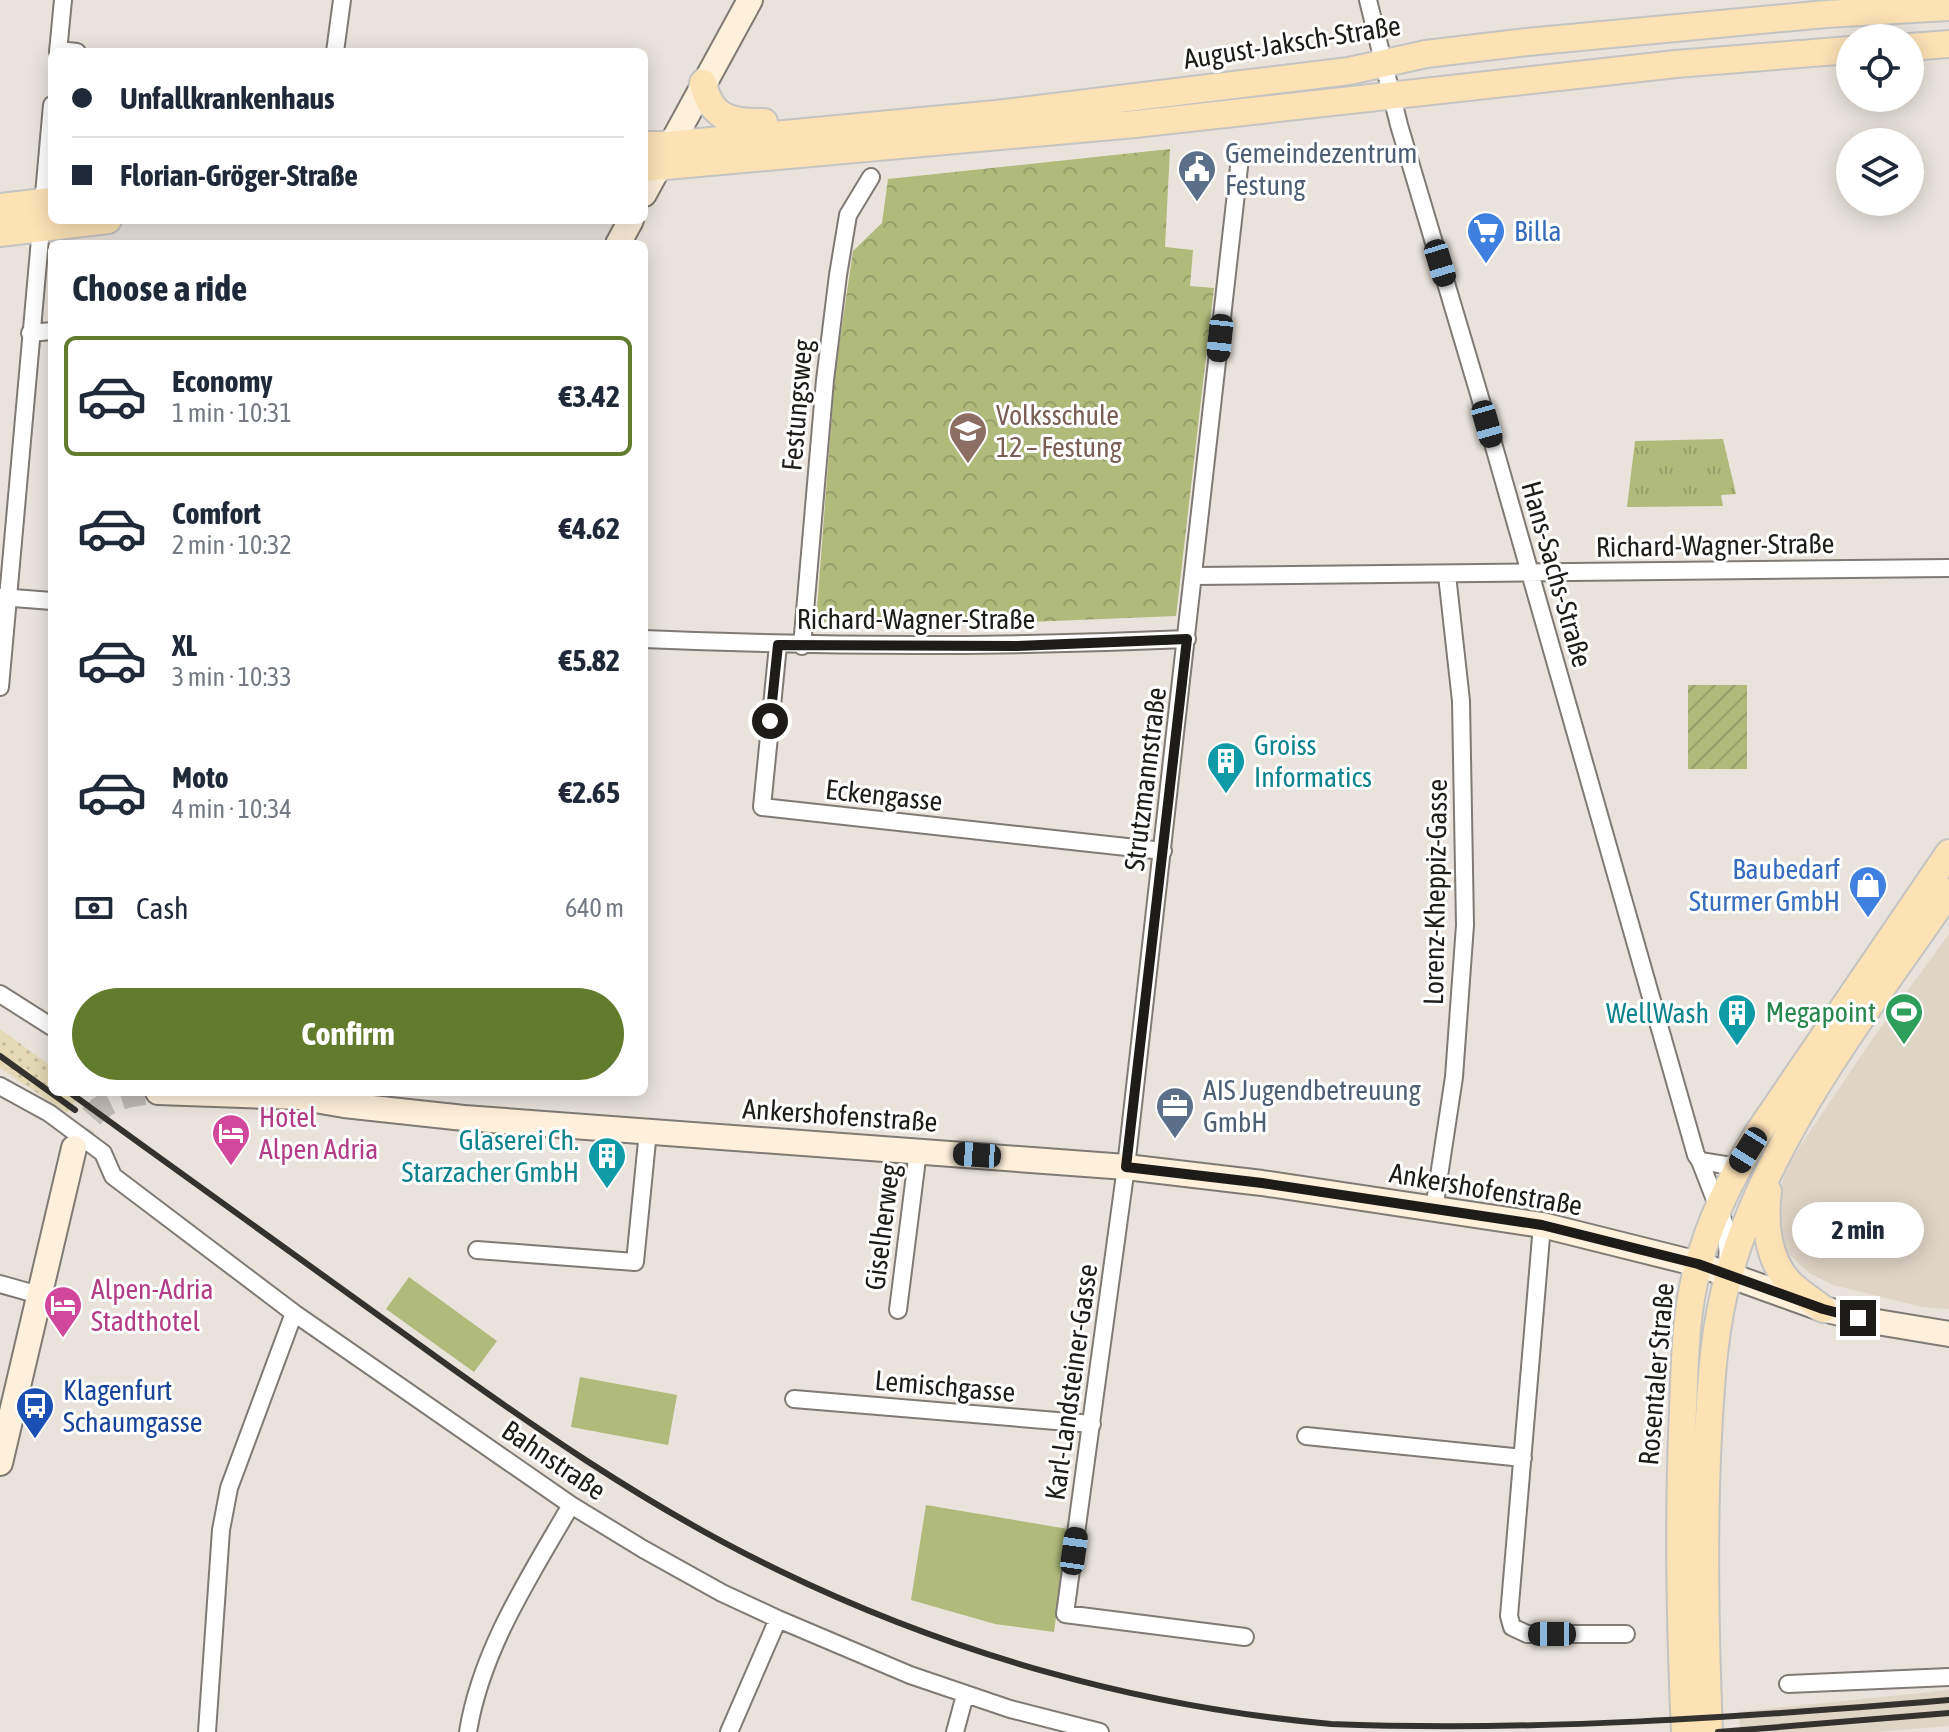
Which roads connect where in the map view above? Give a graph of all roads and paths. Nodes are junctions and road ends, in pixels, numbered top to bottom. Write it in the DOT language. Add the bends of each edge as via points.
graph roads {
  1 [pos="63,0"];
  2 [pos="342,0"];
  3 [pos="750,0"];
  4 [pos="1368,0"];
  5 [pos="1949,7"];
  6 [pos="1949,44"];
  7 [pos="1924,46"];
  8 [pos="58,48"];
  9 [pos="336,48"];
  10 [pos="1836,51"];
  11 [pos="1385,62"];
  12 [pos="703,83"];
  13 [pos="1392,94"];
  14 [pos="813,131"];
  15 [pos="654,156"];
  16 [pos="1240,158"];
  17 [pos="871,177"];
  18 [pos="648,179"];
  19 [pos="47,202"];
  20 [pos="0,207"];
  21 [pos="80,224"];
  22 [pos="39,230"];
  23 [pos="0,233"];
  24 [pos="48,331"];
  25 [pos="30,333"];
  26 [pos="1948,568"];
  27 [pos="1447,575"];
  28 [pos="1529,575"];
  29 [pos="1195,576"];
  30 [pos="4,597"];
  31 [pos="48,601"];
  32 [pos="648,639"];
  33 [pos="1187,639"];
  34 [pos="778,645"];
  35 [pos="802,646"];
  36 [pos="0,687"];
  37 [pos="1163,851"];
  38 [pos="1949,853"];
  39 [pos="1949,892"];
  40 [pos="0,994"];
  41 [pos="48,1024"];
  42 [pos="0,1086"];
  43 [pos="311,1096"];
  44 [pos="648,1131"];
  45 [pos="74,1148"];
  46 [pos="918,1151"];
  47 [pos="1700,1161"];
  48 [pos="1126,1167"];
  49 [pos="1738,1167"];
  50 [pos="1770,1172"];
  51 [pos="1434,1209"];
  52 [pos="1722,1218"];
  53 [pos="1542,1225"];
  54 [pos="477,1250"];
  55 [pos="1698,1264"];
  56 [pos="1737,1270"];
  57 [pos="0,1284"];
  58 [pos="39,1295"];
  59 [pos="1823,1309"];
  60 [pos="898,1310"];
  61 [pos="294,1313"];
  62 [pos="1949,1334"];
  63 [pos="794,1399"];
  64 [pos="1092,1424"];
  65 [pos="1306,1436"];
  66 [pos="1523,1458"];
  67 [pos="0,1463"];
  68 [pos="571,1505"];
  69 [pos="778,1619"];
  70 [pos="1626,1634"];
  71 [pos="1245,1637"];
  72 [pos="1949,1677"];
  73 [pos="1788,1684"];
  74 [pos="965,1695"];
  75 [pos="207,1732"];
  76 [pos="468,1732"];
  77 [pos="729,1732"];
  78 [pos="955,1732"];
  79 [pos="1100,1732"];
  80 [pos="1685,1732"];
  81 [pos="1709,1732"];
  1 -- 8 [label="street"];
  2 -- 9 [label="street"];
  3 -- 12 [label="street"];
  4 -- 11 [label="street, Hans-Sachs-Straße"];
  5 -- 11 [label="main road, August-Jaksch-Straße" via="1632,31"];
  6 -- 7 [label="main road"];
  10 -- 13 [label="main road, August-Jaksch-Straße"];
  11 -- 13 [label="street, Hans-Sachs-Straße"];
  11 -- 14 [label="main road, August-Jaksch-Straße" via="1179,92"];
  12 -- 14 [label="main road" via="715,109 731,121 784,121"];
  12 -- 15 [label="street"];
  13 -- 15 [label="main road, August-Jaksch-Straße" via="1135,124"];
  13 -- 28 [label="street, Hans-Sachs-Straße"];
  14 -- 15 [label="main road, August-Jaksch-Straße"];
  15 -- 18 [label="street"];
  16 -- 29 [label="street, Strutzmannstraße"];
  17 -- 35 [label="street, Festungsweg" via="848,215 838,275"];
  19 -- 20 [label="main road"];
  19 -- 22 [label="street"];
  21 -- 22 [label="main road"];
  22 -- 23 [label="main road"];
  22 -- 25 [label="street"];
  24 -- 25 [label="street"];
  25 -- 30 [label="street"];
  26 -- 28 [label="street, Richard-Wagner-Straße"];
  27 -- 28 [label="street, Richard-Wagner-Straße"];
  27 -- 29 [label="street, Richard-Wagner-Straße"];
  27 -- 51 [label="street, Lorenz-Kheppiz-Gasse" via="1461,701 1465,925 1454,1077"];
  28 -- 47 [label="street, Hans-Sachs-Straße"];
  29 -- 33 [label="street, Strutzmannstraße"];
  30 -- 31 [label="street"];
  30 -- 36 [label="street"];
  32 -- 34 [label="street, Richard-Wagner-Straße"];
  33 -- 35 [label="street, Richard-Wagner-Straße"];
  33 -- 37 [label="street, Strutzmannstraße"];
  34 -- 35 [label="street, Richard-Wagner-Straße"];
  34 -- 37 [label="street, Eckengasse" via="762,807"];
  37 -- 48 [label="street, Strutzmannstraße"];
  38 -- 49 [label="main road, Rosentaler Straße"];
  39 -- 50 [label="main road, Rosentaler Straße" via="1791,1126"];
  40 -- 41 [label="street"];
  42 -- 61 [label="street, Bahnstraße" via="49,1113 103,1153 113,1176"];
  43 -- 44 [label="street, Ankershofenstraße" via="344,1105 464,1118"];
  44 -- 46 [label="street, Ankershofenstraße"];
  44 -- 54 [label="street" via="635,1262"];
  45 -- 58 [label="street"];
  46 -- 48 [label="street, Ankershofenstraße"];
  46 -- 60 [label="street, Giselherweg"];
  47 -- 49 [label="street"];
  47 -- 52 [label="street, Hans-Sachs-Straße"];
  48 -- 51 [label="street, Ankershofenstraße"];
  48 -- 64 [label="street, Karl-Landsteiner-Gasse"];
  49 -- 52 [label="main road, Rosentaler Straße"];
  50 -- 56 [label="main road, Rosentaler Straße"];
  50 -- 59 [label="main road" via="1765,1212 1770,1245 1786,1279"];
  51 -- 53 [label="street, Ankershofenstraße"];
  52 -- 55 [label="main road, Rosentaler Straße"];
  52 -- 56 [label="street, Hans-Sachs-Straße"];
  53 -- 55 [label="street, Ankershofenstraße"];
  53 -- 66 [label="street"];
  55 -- 56 [label="street, Ankershofenstraße"];
  55 -- 80 [label="main road, Rosentaler Straße" via="1687,1315 1679,1481"];
  56 -- 59 [label="street, Ankershofenstraße"];
  56 -- 81 [label="main road, Rosentaler Straße" via="1714,1350 1707,1459 1704,1613"];
  57 -- 58 [label="street"];
  58 -- 67 [label="street"];
  59 -- 62 [label="street, Ankershofenstraße"];
  61 -- 68 [label="street, Bahnstraße"];
  61 -- 75 [label="street" via="229,1488 221,1530"];
  63 -- 64 [label="street, Lemischgasse"];
  64 -- 71 [label="street, Karl-Landsteiner-Gasse" via="1065,1614"];
  65 -- 66 [label="street"];
  66 -- 70 [label="street" via="1512,1627 1527,1634"];
  68 -- 69 [label="street, Bahnstraße" via="669,1564"];
  68 -- 76 [label="street" via="517,1598 473,1700"];
  69 -- 74 [label="street, Bahnstraße"];
  69 -- 77 [label="street"];
  72 -- 73 [label="street"];
  74 -- 78 [label="street"];
  74 -- 79 [label="street, Bahnstraße"];
}
